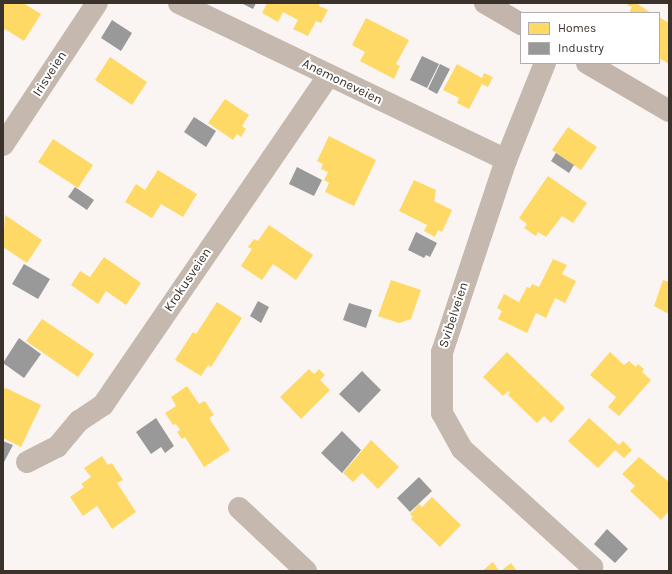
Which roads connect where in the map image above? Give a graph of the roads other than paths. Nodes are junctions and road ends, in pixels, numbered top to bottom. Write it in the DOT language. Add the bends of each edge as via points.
graph roads {
  1 [pos="97,3"];
  2 [pos="179,3"];
  3 [pos="485,3"];
  4 [pos="520,23"];
  5 [pos="545,64"];
  6 [pos="589,64"];
  7 [pos="328,76"];
  8 [pos="669,111"];
  9 [pos="3,145"];
  10 [pos="506,160"];
  11 [pos="26,462"];
  12 [pos="239,508"];
  13 [pos="592,568"];
  14 [pos="306,571"];
  1 -- 9 [label="street, Irisveien"];
  2 -- 7 [label="street, Anemoneveien"];
  3 -- 4 [label="main road"];
  5 -- 10 [label="street, Svibelveien"];
  6 -- 8 [label="main road"];
  7 -- 10 [label="street, Anemoneveien"];
  7 -- 11 [label="street, Krokusveien" via="103,406 79,421 57,447"];
  10 -- 13 [label="street, Svibelveien" via="442,352 442,413 462,449"];
  12 -- 14 [label="street"];
}
